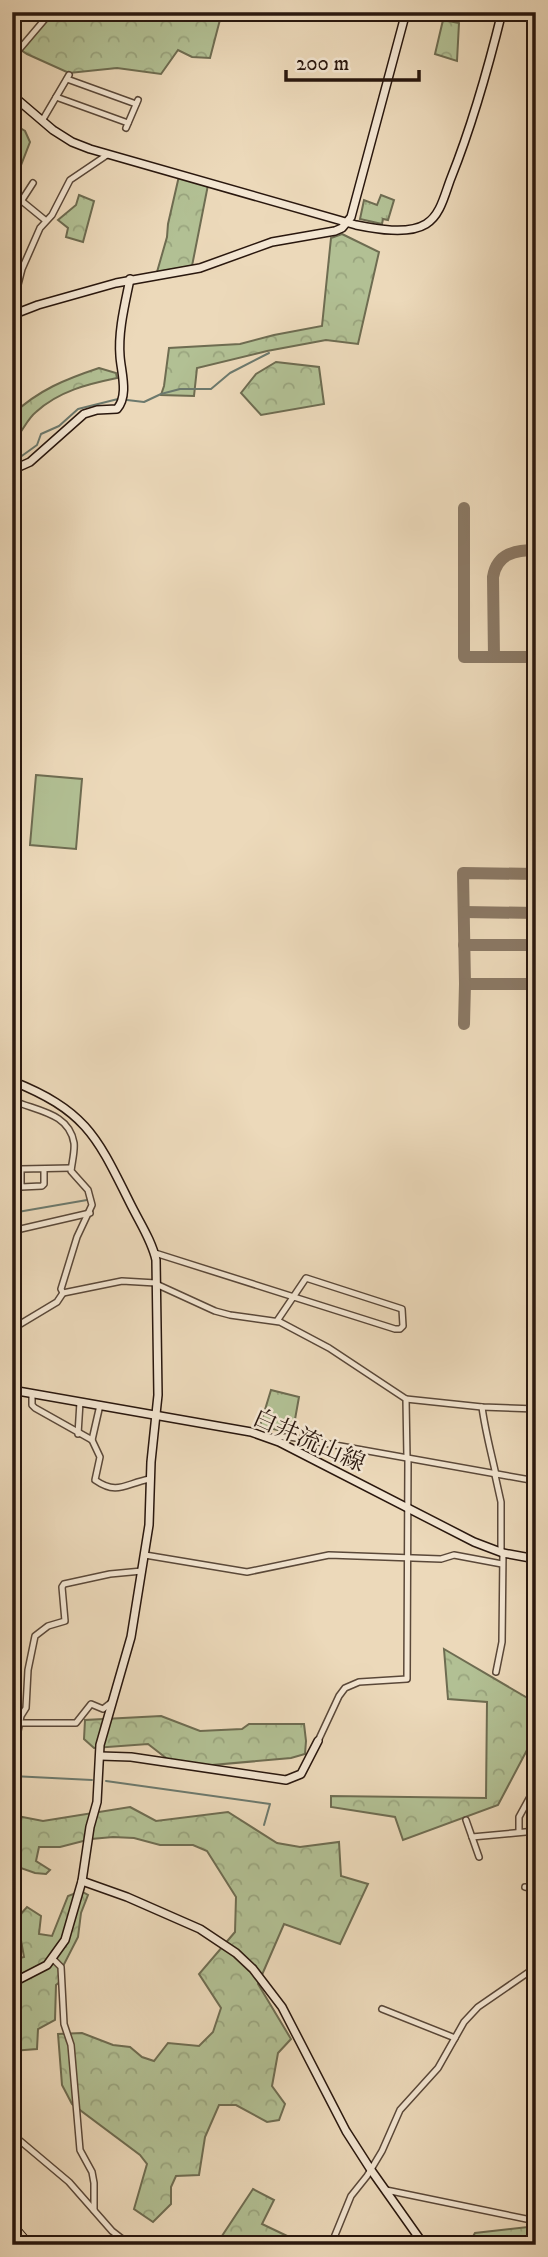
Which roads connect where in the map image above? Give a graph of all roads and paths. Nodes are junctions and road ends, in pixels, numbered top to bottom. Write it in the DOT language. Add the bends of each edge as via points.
graph roads {
  1 [pos="51,12"];
  2 [pos="406,12"];
  3 [pos="502,12"];
  4 [pos="13,55"];
  5 [pos="12,95"];
  6 [pos="56,97"];
  7 [pos="42,121"];
  8 [pos="107,155"];
  9 [pos="33,183"];
  10 [pos="12,193"];
  11 [pos="22,200"];
  12 [pos="45,220"];
  13 [pos="349,223"];
  14 [pos="130,279"];
  15 [pos="12,308"];
  16 [pos="12,315"];
  17 [pos="12,470"];
  18 [pos="12,1080"];
  19 [pos="12,1100"];
  20 [pos="71,1168"];
  21 [pos="44,1169"];
  22 [pos="90,1213"];
  23 [pos="12,1231"];
  24 [pos="155,1253"];
  25 [pos="156,1283"];
  26 [pos="62,1293"];
  27 [pos="293,1297"];
  28 [pos="277,1321"];
  29 [pos="12,1329"];
  30 [pos="12,1390"];
  31 [pos="32,1394"];
  32 [pos="406,1399"];
  33 [pos="80,1402"];
  34 [pos="100,1405"];
  35 [pos="482,1406"];
  36 [pos="536,1409"];
  37 [pos="155,1415"];
  38 [pos="78,1434"];
  39 [pos="266,1437"];
  40 [pos="92,1440"];
  41 [pos="407,1458"];
  42 [pos="495,1475"];
  43 [pos="150,1479"];
  44 [pos="536,1481"];
  45 [pos="408,1508"];
  46 [pos="502,1552"];
  47 [pos="145,1555"];
  48 [pos="408,1559"];
  49 [pos="536,1559"];
  50 [pos="502,1564"];
  51 [pos="142,1571"];
  52 [pos="496,1672"];
  53 [pos="114,1700"];
  54 [pos="20,1723"];
  55 [pos="12,1737"];
  56 [pos="318,1741"];
  57 [pos="100,1756"];
  58 [pos="536,1786"];
  59 [pos="466,1820"];
  60 [pos="536,1830"];
  61 [pos="519,1832"];
  62 [pos="472,1837"];
  63 [pos="479,1857"];
  64 [pos="82,1881"];
  65 [pos="525,1887"];
  66 [pos="536,1889"];
  67 [pos="53,1959"];
  68 [pos="536,1967"];
  69 [pos="12,1983"];
  70 [pos="382,2009"];
  71 [pos="455,2038"];
  72 [pos="12,2134"];
  73 [pos="371,2170"];
  74 [pos="386,2190"];
  75 [pos="94,2210"];
  76 [pos="536,2221"];
  77 [pos="12,2226"];
  78 [pos="12,2233"];
  79 [pos="22,2245"];
  80 [pos="27,2245"];
  81 [pos="130,2245"];
  82 [pos="331,2245"];
  83 [pos="424,2245"];
  1 -- 4 [label="street"];
  2 -- 13 [label="street"];
  3 -- 13 [label="street" via="472,126 433,218 410,229"];
  5 -- 7 [label="street"];
  6 -- 6 [label="street" via="127,126 137,102 68,77"];
  6 -- 7 [label="street"];
  7 -- 8 [label="street" via="72,142"];
  8 -- 12 [label="street" via="70,180"];
  8 -- 13 [label="street"];
  9 -- 11 [label="street"];
  10 -- 11 [label="street"];
  11 -- 12 [label="street"];
  12 -- 15 [label="street" via="22,269"];
  13 -- 14 [label="street" via="335,231 272,242 200,268"];
  14 -- 16 [label="street"];
  14 -- 17 [label="street" via="120,341 122,403 78,417 30,462"];
  18 -- 24 [label="street" via="61,1104 93,1134"];
  19 -- 20 [label="street" via="61,1120 74,1144"];
  20 -- 21 [label="street"];
  20 -- 22 [label="street" via="88,1190"];
  21 -- 21 [label="street" via="42,1186 21,1187 21,1169"];
  22 -- 23 [label="street"];
  22 -- 26 [label="street" via="77,1237"];
  24 -- 25 [label="street"];
  24 -- 27 [label="street"];
  25 -- 26 [label="street" via="122,1281"];
  25 -- 28 [label="street" via="215,1311"];
  25 -- 37 [label="street"];
  26 -- 29 [label="street" via="57,1302"];
  27 -- 27 [label="street" via="395,1329 403,1326 402,1309 306,1278"];
  27 -- 28 [label="street"];
  28 -- 32 [label="street" via="329,1348"];
  30 -- 31 [label="street, 白井流山線"];
  31 -- 33 [label="street, 白井流山線"];
  31 -- 38 [label="street" via="35,1408"];
  32 -- 35 [label="street"];
  32 -- 41 [label="street"];
  33 -- 34 [label="street, 白井流山線"];
  33 -- 38 [label="street"];
  34 -- 37 [label="street, 白井流山線"];
  34 -- 40 [label="street"];
  35 -- 36 [label="street"];
  35 -- 42 [label="street"];
  37 -- 39 [label="street, 白井流山線"];
  37 -- 43 [label="street"];
  38 -- 40 [label="street"];
  39 -- 41 [label="street" via="290,1437"];
  39 -- 45 [label="street, 白井流山線"];
  40 -- 43 [label="street" via="100,1457 95,1480 117,1489"];
  41 -- 42 [label="street"];
  41 -- 45 [label="street"];
  42 -- 44 [label="street"];
  42 -- 46 [label="street" via="501,1502"];
  43 -- 47 [label="street"];
  45 -- 46 [label="street, 白井流山線"];
  45 -- 48 [label="street"];
  46 -- 49 [label="street, 白井流山線"];
  46 -- 50 [label="street"];
  47 -- 48 [label="street" via="247,1572 329,1555"];
  47 -- 51 [label="street"];
  48 -- 50 [label="street" via="454,1555"];
  48 -- 56 [label="street" via="407,1679 359,1682 345,1688"];
  50 -- 52 [label="street" via="502,1642"];
  51 -- 53 [label="street"];
  51 -- 54 [label="street" via="64,1584 65,1621 35,1636 27,1704"];
  53 -- 54 [label="street" via="103,1709 91,1704 76,1723"];
  53 -- 57 [label="street"];
  54 -- 55 [label="street"];
  56 -- 57 [label="street" via="301,1774 286,1780"];
  57 -- 64 [label="street"];
  58 -- 61 [label="street" via="519,1817"];
  59 -- 62 [label="street"];
  60 -- 61 [label="street"];
  61 -- 62 [label="street"];
  62 -- 63 [label="street"];
  64 -- 67 [label="street" via="65,1940"];
  64 -- 73 [label="street" via="200,1929 253,1969 282,2007"];
  65 -- 66 [label="street"];
  67 -- 69 [label="street"];
  67 -- 75 [label="street" via="61,1967 79,2150 92,2172"];
  68 -- 71 [label="street" via="470,2014"];
  70 -- 71 [label="street"];
  71 -- 73 [label="street" via="432,2076 400,2110"];
  72 -- 75 [label="street" via="69,2182"];
  73 -- 74 [label="street"];
  73 -- 82 [label="street" via="351,2196"];
  74 -- 76 [label="street"];
  74 -- 83 [label="street"];
  75 -- 81 [label="street"];
  77 -- 80 [label="highway"];
  78 -- 79 [label="highway"];
}
